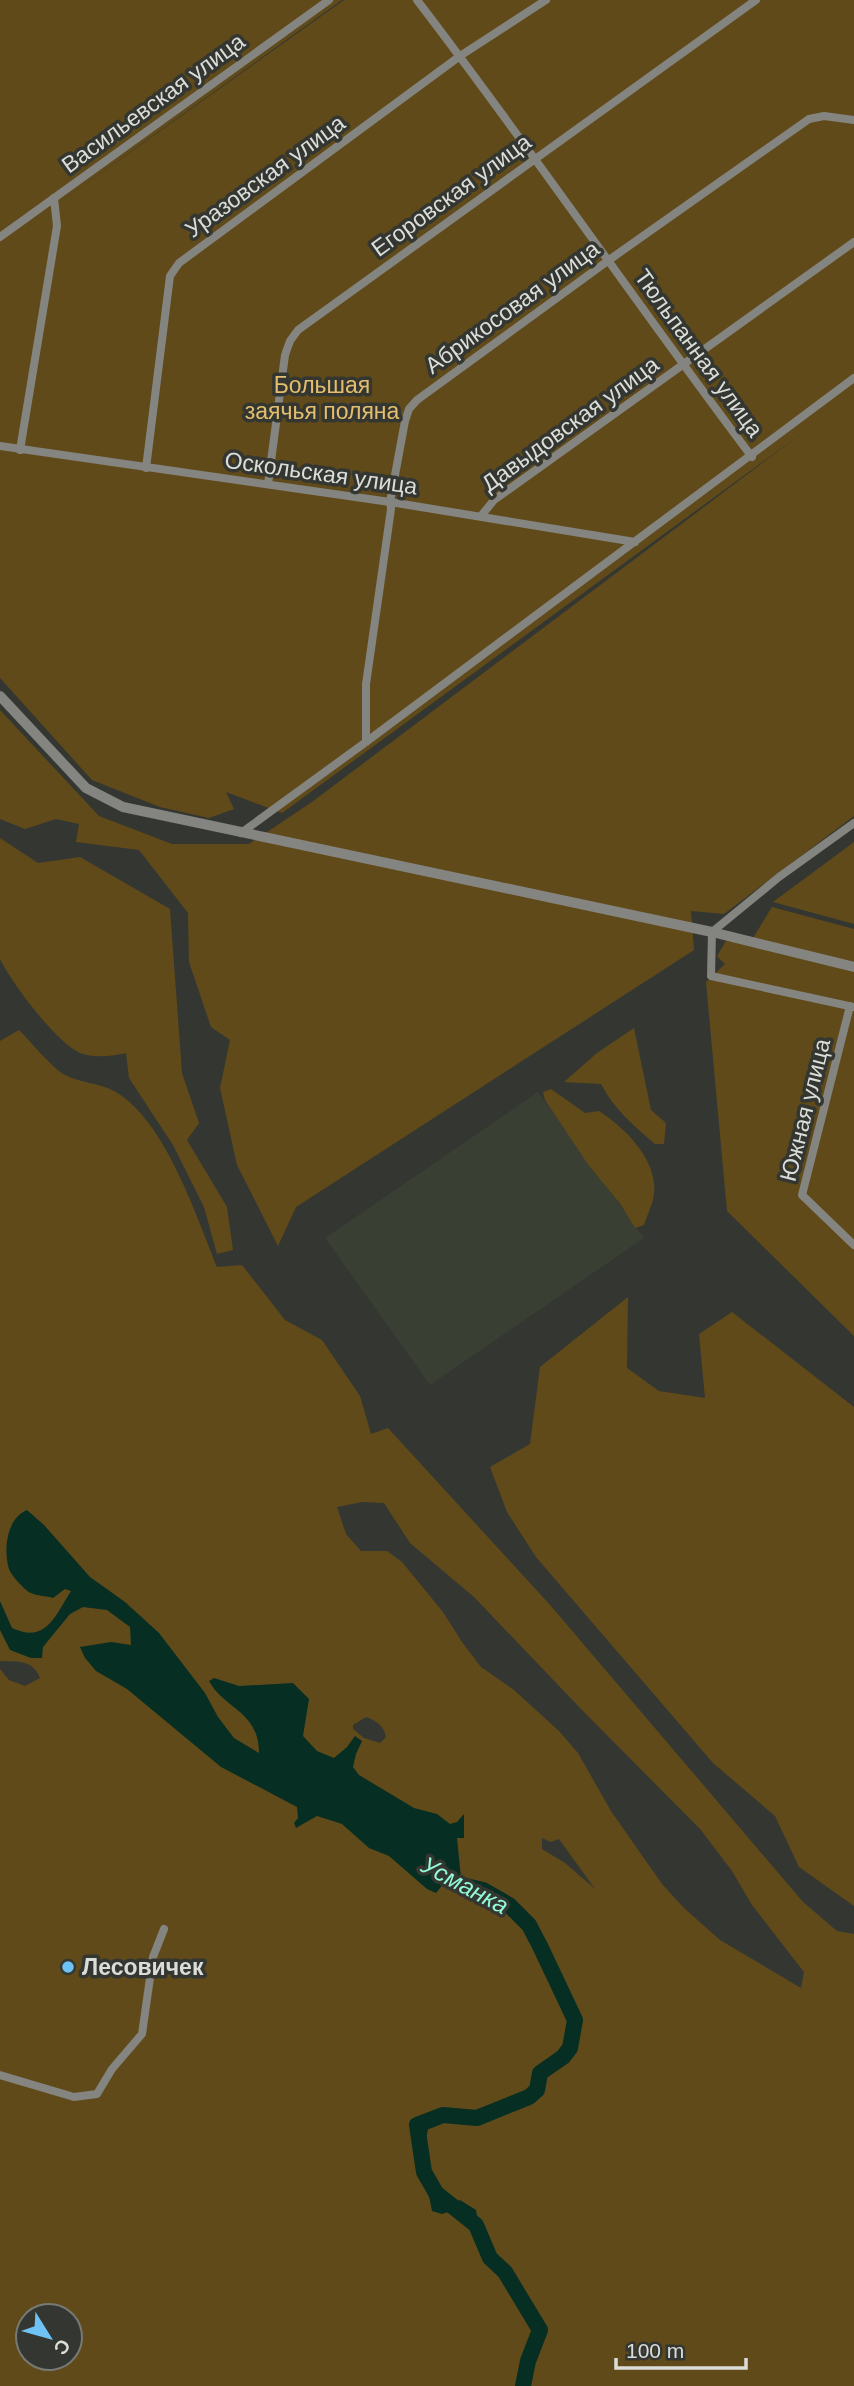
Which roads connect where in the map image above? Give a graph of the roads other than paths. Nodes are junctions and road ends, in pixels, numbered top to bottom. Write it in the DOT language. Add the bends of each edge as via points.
graph roads {
  1 [pos="329,0"];
  2 [pos="417,0"];
  3 [pos="546,0"];
  4 [pos="757,0"];
  5 [pos="460,56"];
  6 [pos="854,120"];
  7 [pos="535,158"];
  8 [pos="54,198"];
  9 [pos="0,237"];
  10 [pos="854,242"];
  11 [pos="609,260"];
  12 [pos="683,366"];
  13 [pos="854,379"];
  14 [pos="0,446"];
  15 [pos="20,450"];
  16 [pos="752,457"];
  17 [pos="146,468"];
  18 [pos="268,484"];
  19 [pos="390,502"];
  20 [pos="481,516"];
  21 [pos="635,542"];
  22 [pos="0,696"];
  23 [pos="366,743"];
  24 [pos="854,822"];
  25 [pos="241,832"];
  26 [pos="712,932"];
  27 [pos="854,967"];
  28 [pos="852,1007"];
  29 [pos="854,1245"];
  30 [pos="164,1929"];
  31 [pos="0,2075"];
  1 -- 8 [label="street, Васильевская улица"];
  2 -- 5 [label="street, Тюльпанная улица"];
  3 -- 5 [label="street, Уразовская улица"];
  4 -- 7 [label="street, Егоровская улица"];
  5 -- 7 [label="street, Тюльпанная улица"];
  5 -- 17 [label="street, Уразовская улица" via="179,263 170,276"];
  6 -- 11 [label="street, Абрикосовая улица" via="809,119"];
  7 -- 11 [label="street, Тюльпанная улица"];
  7 -- 18 [label="street, Егоровская улица" via="298,330 285,355"];
  8 -- 9 [label="street, Васильевская улица"];
  8 -- 15 [label="street" via="57,226"];
  10 -- 12 [label="street, Давыдовская улица"];
  11 -- 12 [label="street, Тюльпанная улица"];
  11 -- 19 [label="street, Абрикосовая улица" via="417,400 405,421"];
  12 -- 16 [label="street, Тюльпанная улица"];
  12 -- 20 [label="street, Давыдовская улица" via="494,500"];
  13 -- 16 [label="street"];
  14 -- 15 [label="street, Оскольская улица"];
  15 -- 17 [label="street, Оскольская улица"];
  16 -- 21 [label="street"];
  17 -- 18 [label="street, Оскольская улица"];
  18 -- 19 [label="street, Оскольская улица"];
  19 -- 20 [label="street, Оскольская улица"];
  19 -- 23 [label="street, Абрикосовая улица" via="366,684"];
  20 -- 21 [label="street, Оскольская улица"];
  21 -- 23 [label="street"];
  22 -- 25 [label="street" via="86,788 123,807"];
  23 -- 25 [label="street"];
  24 -- 26 [label="street"];
  25 -- 26 [label="street"];
  26 -- 27 [label="street"];
  26 -- 28 [label="street" via="711,976"];
  28 -- 29 [label="street, Южная улица" via="802,1195"];
  30 -- 31 [label="street" via="153,1957 142,2034 97,2094 74,2097"];
}
